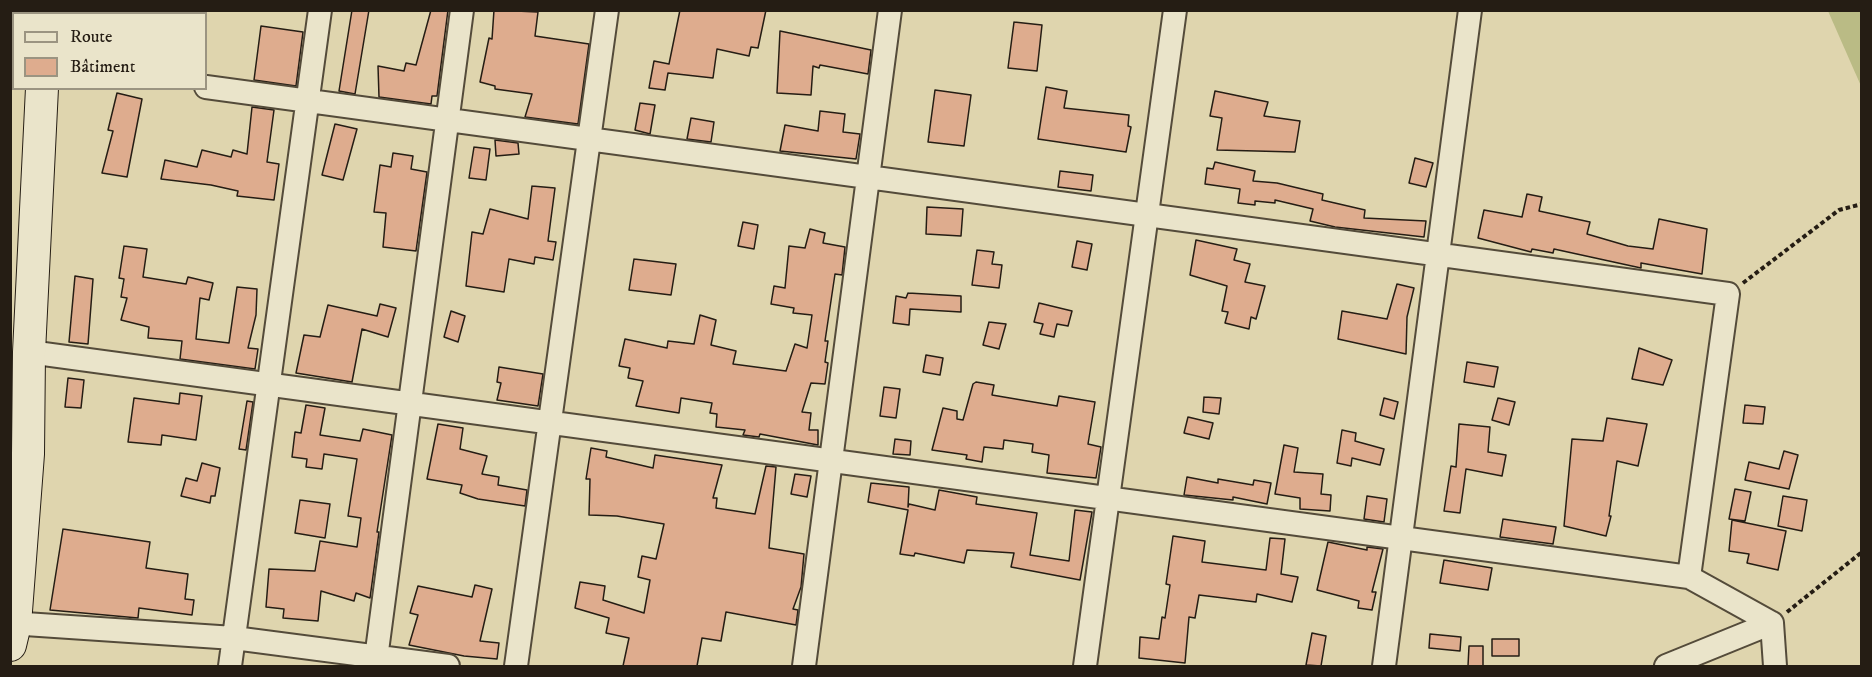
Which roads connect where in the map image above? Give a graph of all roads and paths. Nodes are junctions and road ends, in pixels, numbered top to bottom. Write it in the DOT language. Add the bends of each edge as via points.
graph roads {
  1 [pos="320,10"];
  2 [pos="462,10"];
  3 [pos="607,10"];
  4 [pos="890,10"];
  5 [pos="1175,10"];
  6 [pos="1470,10"];
  7 [pos="207,87"];
  8 [pos="42,90"];
  9 [pos="308,101"];
  10 [pos="447,120"];
  11 [pos="589,139"];
  12 [pos="868,177"];
  13 [pos="1862,204"];
  14 [pos="1147,215"];
  15 [pos="1438,254"];
  16 [pos="1728,294"];
  17 [pos="29,351"];
  18 [pos="269,384"];
  19 [pos="410,403"];
  20 [pos="550,422"];
  21 [pos="19,454"];
  22 [pos="831,460"];
  23 [pos="1108,498"];
  24 [pos="1401,537"];
  25 [pos="1862,552"];
  26 [pos="1689,577"];
  27 [pos="1772,623"];
  28 [pos="12,630"];
  29 [pos="234,638"];
  30 [pos="376,662"];
  31 [pos="230,666"];
  32 [pos="448,666"];
  33 [pos="516,666"];
  34 [pos="804,666"];
  35 [pos="1085,666"];
  36 [pos="1384,666"];
  37 [pos="1666,666"];
  38 [pos="1775,666"];
  1 -- 9 [label="street"];
  2 -- 10 [label="street"];
  3 -- 11 [label="street"];
  4 -- 12 [label="street"];
  5 -- 14 [label="street"];
  6 -- 15 [label="street"];
  7 -- 9 [label="street"];
  8 -- 17 [label="main road"];
  9 -- 10 [label="street"];
  9 -- 18 [label="street"];
  10 -- 11 [label="street"];
  10 -- 19 [label="street"];
  11 -- 12 [label="street"];
  11 -- 20 [label="street"];
  12 -- 14 [label="street"];
  12 -- 22 [label="street"];
  13 -- 16 [label="path" via="1839,210"];
  14 -- 15 [label="street"];
  14 -- 23 [label="street"];
  15 -- 16 [label="street"];
  15 -- 24 [label="street"];
  16 -- 26 [label="street"];
  17 -- 18 [label="street"];
  17 -- 21 [label="main road"];
  18 -- 19 [label="street"];
  18 -- 29 [label="street"];
  19 -- 20 [label="street"];
  19 -- 30 [label="street"];
  20 -- 22 [label="street"];
  20 -- 33 [label="street"];
  21 -- 28 [label="main road"];
  22 -- 23 [label="street"];
  22 -- 34 [label="street"];
  23 -- 24 [label="street"];
  23 -- 35 [label="street"];
  24 -- 26 [label="street"];
  24 -- 36 [label="street"];
  25 -- 27 [label="path"];
  26 -- 27 [label="street"];
  27 -- 37 [label="street"];
  27 -- 38 [label="street"];
  28 -- 29 [label="street"];
  29 -- 30 [label="street"];
  29 -- 31 [label="street"];
  30 -- 32 [label="street"];
}
